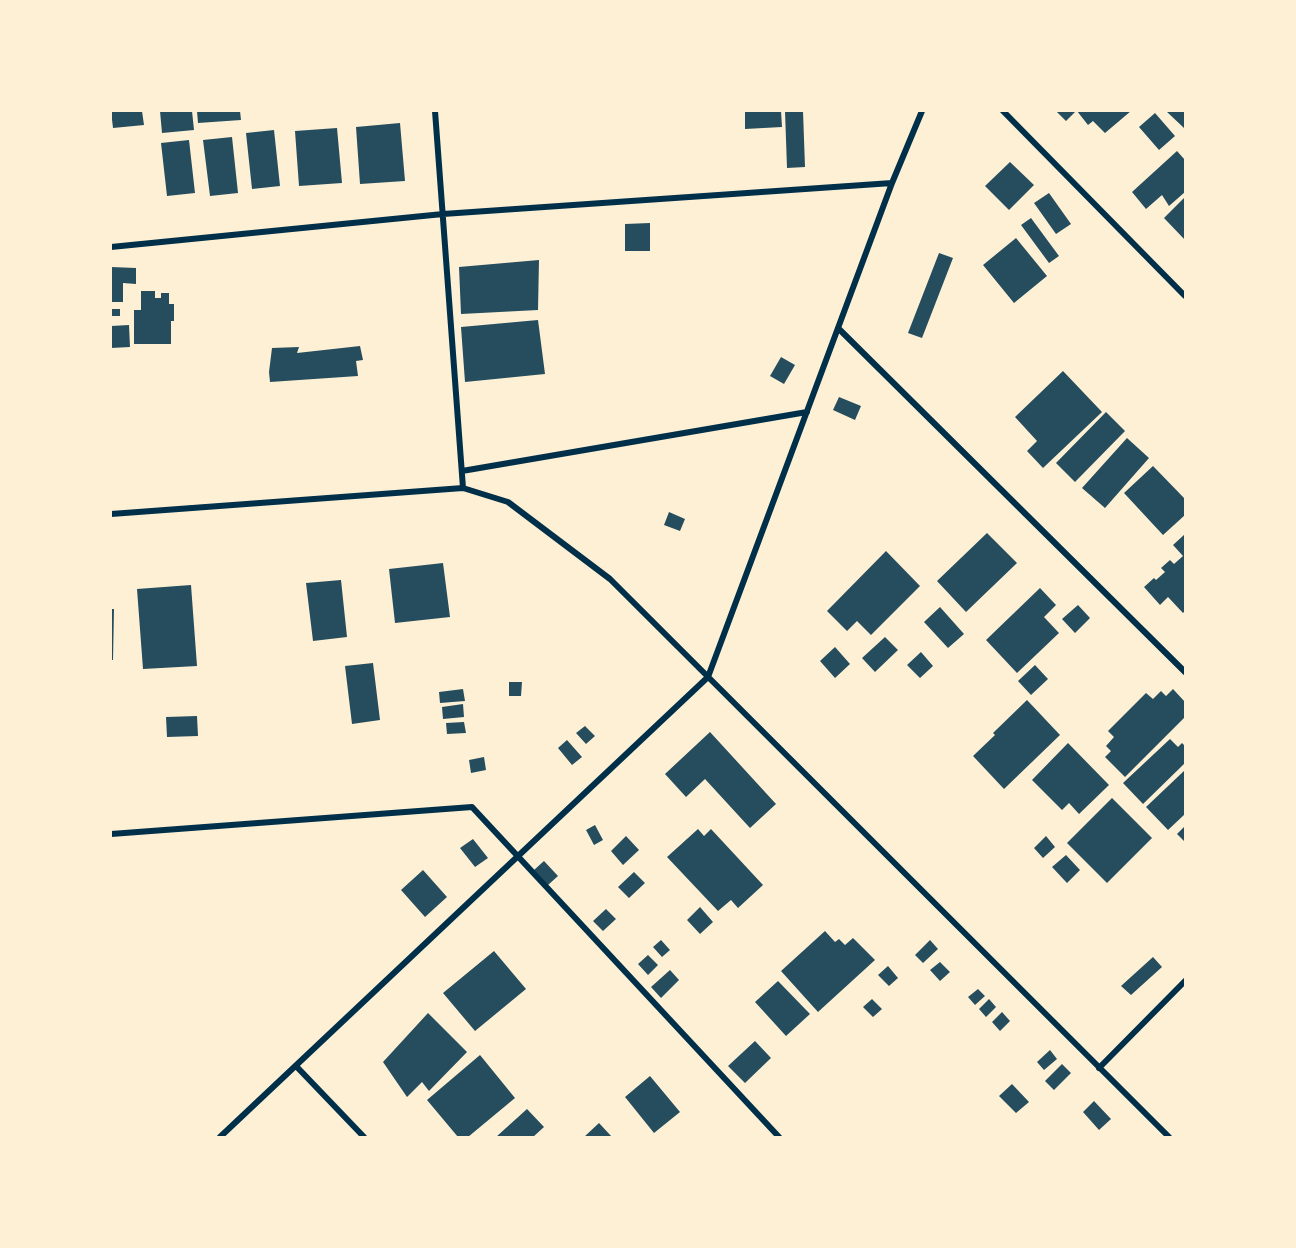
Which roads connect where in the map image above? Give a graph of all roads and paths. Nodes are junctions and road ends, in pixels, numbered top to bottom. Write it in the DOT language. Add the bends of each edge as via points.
graph roads {
  1 [pos="435,111"];
  2 [pos="922,111"];
  3 [pos="1003,111"];
  4 [pos="892,183"];
  5 [pos="443,214"];
  6 [pos="111,246"];
  7 [pos="1185,296"];
  8 [pos="838,328"];
  9 [pos="807,412"];
  10 [pos="462,471"];
  11 [pos="463,488"];
  12 [pos="111,514"];
  13 [pos="1185,672"];
  14 [pos="708,677"];
  15 [pos="111,834"];
  16 [pos="518,856"];
  17 [pos="1185,981"];
  18 [pos="296,1066"];
  19 [pos="1099,1068"];
  20 [pos="220,1137"];
  21 [pos="364,1137"];
  22 [pos="779,1137"];
  23 [pos="1169,1137"];
  1 -- 5 [label="street"];
  2 -- 4 [label="street"];
  3 -- 7 [label="street"];
  4 -- 5 [label="street"];
  4 -- 8 [label="street"];
  5 -- 6 [label="street"];
  5 -- 10 [label="street"];
  8 -- 9 [label="street"];
  8 -- 13 [label="street"];
  9 -- 10 [label="street"];
  9 -- 14 [label="street"];
  10 -- 11 [label="street"];
  11 -- 12 [label="street"];
  11 -- 14 [label="street" via="508,502 610,579"];
  14 -- 16 [label="street"];
  14 -- 19 [label="street"];
  15 -- 16 [label="street" via="472,807"];
  16 -- 18 [label="street"];
  16 -- 22 [label="street"];
  17 -- 19 [label="street"];
  18 -- 20 [label="street"];
  18 -- 21 [label="street"];
  19 -- 23 [label="street"];
}
